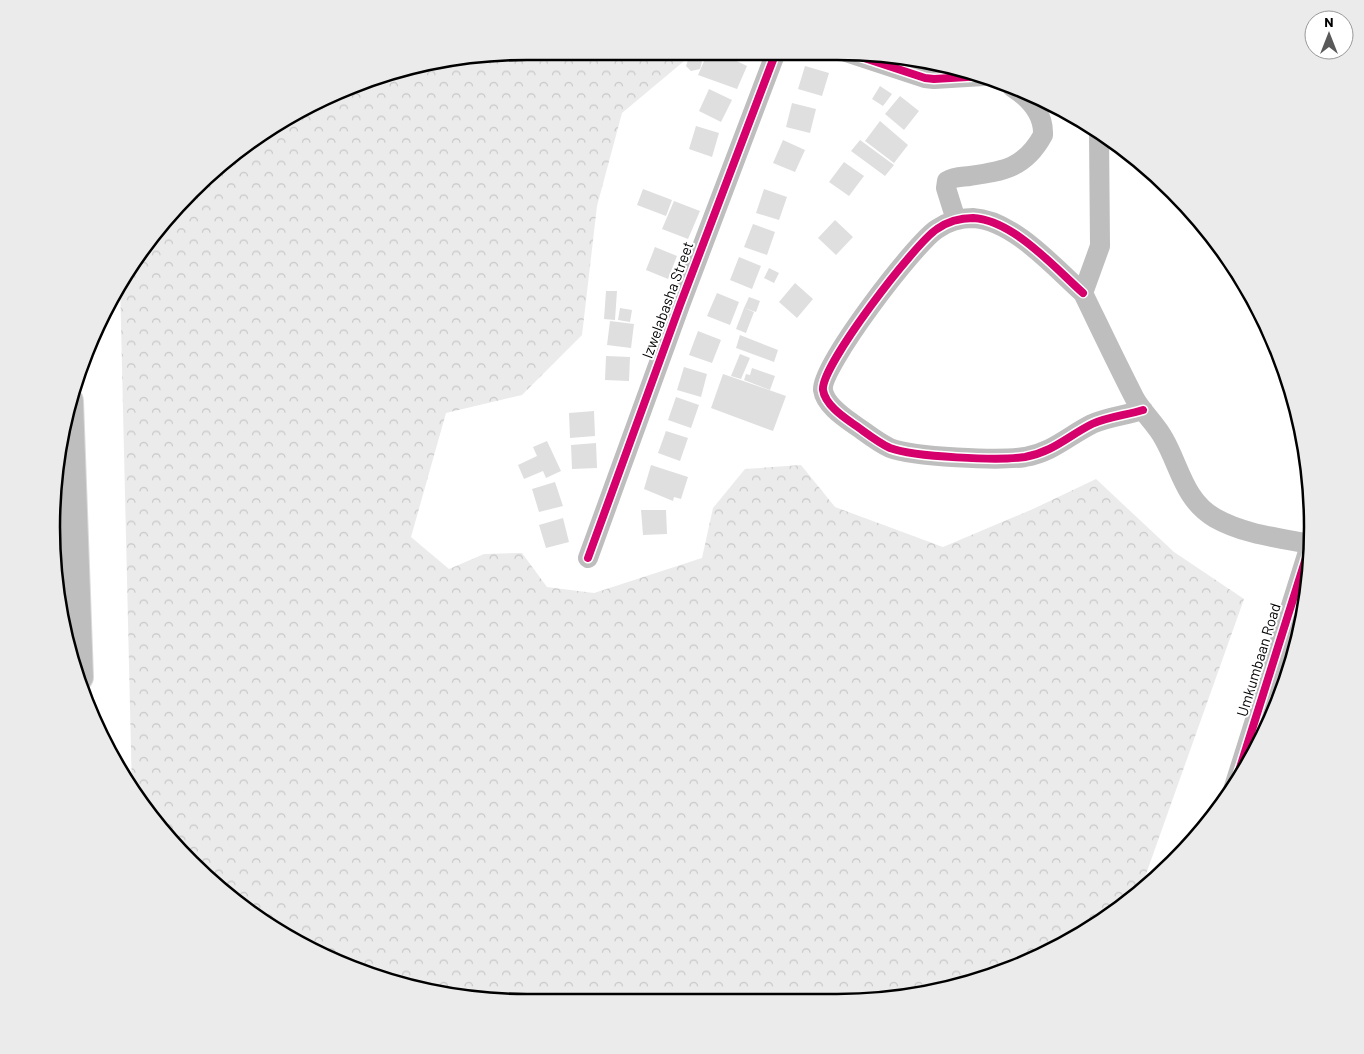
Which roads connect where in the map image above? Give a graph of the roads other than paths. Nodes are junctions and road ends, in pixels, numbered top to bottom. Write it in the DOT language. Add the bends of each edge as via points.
graph roads {
  1 [pos="773,60"];
  2 [pos="876,62"];
  3 [pos="962,77"];
  4 [pos="1032,103"];
  5 [pos="1099,141"];
  6 [pos="956,220"];
  7 [pos="1083,293"];
  8 [pos="1143,410"];
  9 [pos="70,431"];
  10 [pos="1304,540"];
  11 [pos="588,558"];
  12 [pos="1302,571"];
  13 [pos="78,655"];
  14 [pos="1245,753"];
  1 -- 11 [label="street, Izwelabasha Street"];
  2 -- 3 [label="street" via="925,78"];
  4 -- 6 [label="street" via="1043,127 1042,135 1028,158 1002,170 947,181 946,188"];
  5 -- 7 [label="street" via="1100,246"];
  6 -- 7 [label="street" via="973,218 1012,231"];
  6 -- 8 [label="street" via="936,229 922,243 868,308 826,374 823,390 832,406 888,447 900,451 999,459 1046,451 1095,423"];
  7 -- 8 [label="street"];
  8 -- 10 [label="street" via="1164,438 1191,496 1214,518 1262,535"];
  9 -- 13 [label="highway"];
  12 -- 14 [label="street, Umkumbaan Road"];
}
